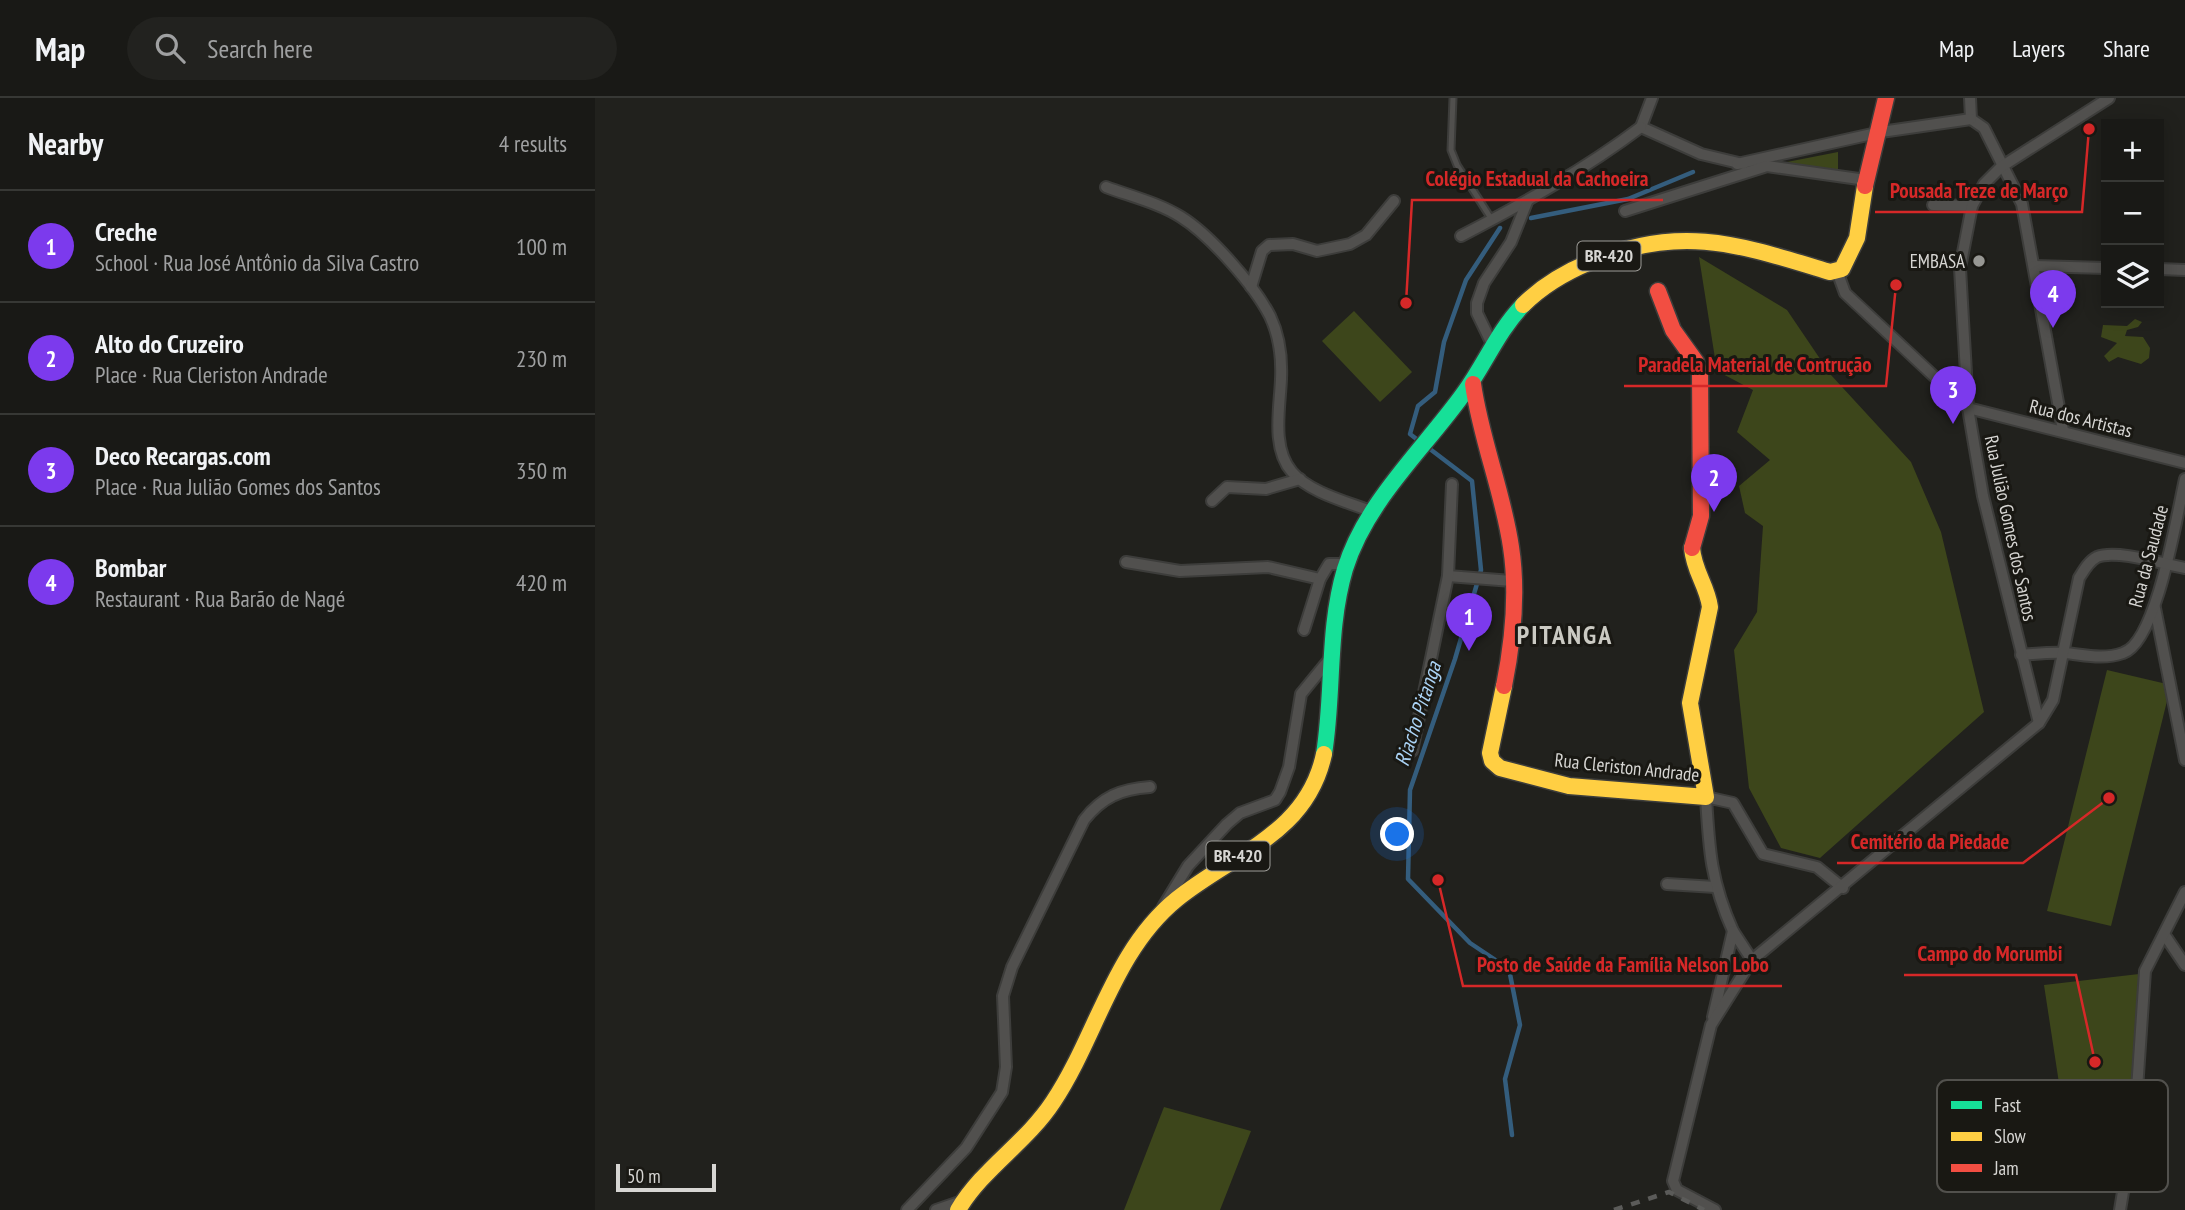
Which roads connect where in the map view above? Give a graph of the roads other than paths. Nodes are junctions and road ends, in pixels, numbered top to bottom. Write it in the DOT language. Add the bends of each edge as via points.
graph roads {
  1 [pos="1453,98"];
  2 [pos="1652,98"];
  3 [pos="1886,98"];
  4 [pos="1971,98"];
  5 [pos="2109,98"];
  6 [pos="1971,119"];
  7 [pos="1641,127"];
  8 [pos="1881,132"];
  9 [pos="1737,164"];
  10 [pos="1767,166"];
  11 [pos="2001,167"];
  12 [pos="1866,180"];
  13 [pos="1106,187"];
  14 [pos="1394,201"];
  15 [pos="1527,202"];
  16 [pos="1933,205"];
  17 [pos="1972,206"];
  18 [pos="1625,211"];
  19 [pos="1492,220"];
  20 [pos="1461,236"];
  21 [pos="2034,266"];
  22 [pos="2101,268"];
  23 [pos="2164,269"];
  24 [pos="2185,270"];
  25 [pos="1837,271"];
  26 [pos="1251,287"];
  27 [pos="1658,291"];
  28 [pos="1492,344"];
  29 [pos="1473,384"];
  30 [pos="1968,408"];
  31 [pos="2063,430"];
  32 [pos="2185,463"];
  33 [pos="2185,479"];
  34 [pos="1300,480"];
  35 [pos="1452,484"];
  36 [pos="1212,501"];
  37 [pos="1373,512"];
  38 [pos="1126,562"];
  39 [pos="1347,564"];
  40 [pos="2166,564"];
  41 [pos="2185,568"];
  42 [pos="1448,576"];
  43 [pos="1320,579"];
  44 [pos="1512,581"];
  45 [pos="2155,606"];
  46 [pos="1304,631"];
  47 [pos="2062,653"];
  48 [pos="2021,654"];
  49 [pos="1329,660"];
  50 [pos="2039,723"];
  51 [pos="1412,751"];
  52 [pos="2185,760"];
  53 [pos="1150,787"];
  54 [pos="1706,797"];
  55 [pos="1667,884"];
  56 [pos="1715,887"];
  57 [pos="1843,888"];
  58 [pos="2185,892"];
  59 [pos="1161,913"];
  60 [pos="1733,931"];
  61 [pos="2164,934"];
  62 [pos="1752,960"];
  63 [pos="2185,965"];
  64 [pos="1711,1025"];
  65 [pos="2138,1080"];
  66 [pos="2123,1192"];
  67 [pos="960,1206"];
  68 [pos="907,1210"];
  69 [pos="936,1210"];
  70 [pos="1716,1210"];
  71 [pos="2120,1210"];
  1 -- 19 [label="lane" via="1451,150"];
  2 -- 7 [label="street"];
  3 -- 8 [label="main road"];
  4 -- 6 [label="street"];
  5 -- 11 [label="street, Rua Julião Gomes dos Santos"];
  6 -- 8 [label="street"];
  6 -- 11 [label="street" via="1984,128"];
  7 -- 9 [label="street" via="1701,155"];
  7 -- 15 [label="street"];
  8 -- 9 [label="street"];
  8 -- 12 [label="main road"];
  9 -- 10 [label="street"];
  10 -- 12 [label="street"];
  10 -- 18 [label="street"];
  11 -- 17 [label="street, Rua Julião Gomes dos Santos"];
  11 -- 21 [label="street" via="2022,204"];
  12 -- 25 [label="main road" via="1854,250 1848,263"];
  13 -- 26 [label="street" via="1180,217"];
  14 -- 26 [label="street" via="1366,235 1350,244 1317,251 1293,244 1269,245 1262,251"];
  15 -- 19 [label="street"];
  15 -- 28 [label="street" via="1477,303"];
  16 -- 17 [label="street"];
  17 -- 30 [label="street, Rua Julião Gomes dos Santos" via="1960,268"];
  19 -- 20 [label="street"];
  21 -- 22 [label="street"];
  21 -- 31 [label="street"];
  23 -- 24 [label="street"];
  25 -- 28 [label="main road, BR-420" via="1716,243 1660,242 1556,278 1524,303"];
  25 -- 30 [label="street" via="1845,293"];
  26 -- 34 [label="street" via="1270,317 1280,347 1278,425 1290,471"];
  27 -- 54 [label="main road, Rua Cleriston Andrade" via="1673,330 1700,373 1701,516 1692,548 1694,569 1708,592 1710,607 1690,703"];
  28 -- 29 [label="main road, BR-420"];
  29 -- 37 [label="main road, BR-420"];
  29 -- 44 [label="main road, Rua Cleriston Andrade" via="1483,449 1511,546"];
  30 -- 31 [label="street, Rua dos Artistas"];
  30 -- 48 [label="street, Rua Julião Gomes dos Santos" via="1983,496"];
  31 -- 32 [label="street, Rua dos Artistas"];
  33 -- 40 [label="street, Rua da Saudade"];
  34 -- 36 [label="street" via="1266,489 1227,487"];
  34 -- 37 [label="street"];
  35 -- 42 [label="street"];
  37 -- 39 [label="main road, BR-420"];
  38 -- 43 [label="street" via="1180,571 1281,568"];
  39 -- 43 [label="street" via="1329,564"];
  39 -- 49 [label="main road, BR-420"];
  40 -- 41 [label="street"];
  40 -- 45 [label="street, Rua da Saudade"];
  40 -- 47 [label="street" via="2114,554 2087,565"];
  42 -- 44 [label="street"];
  42 -- 51 [label="street"];
  43 -- 46 [label="street"];
  44 -- 54 [label="main road, Rua Cleriston Andrade" via="1509,653 1490,753 1493,761 1500,768 1569,786"];
  45 -- 47 [label="street, Rua da Saudade" via="2141,640 2125,653 2103,658"];
  45 -- 52 [label="street"];
  47 -- 48 [label="street"];
  47 -- 50 [label="street" via="2053,700"];
  48 -- 50 [label="street, Rua Julião Gomes dos Santos"];
  49 -- 59 [label="street" via="1301,694 1289,767 1280,792 1265,805 1240,813 1212,839 1170,892"];
  49 -- 59 [label="main road, BR-420" via="1326,750 1318,784 1302,808 1274,832 1193,885"];
  50 -- 57 [label="street"];
  53 -- 68 [label="street" via="1110,795 1084,820 1009,976 1003,996 1006,1067 1002,1092 966,1148"];
  54 -- 56 [label="street"];
  54 -- 57 [label="street" via="1733,803 1763,855 1817,867"];
  55 -- 56 [label="street"];
  56 -- 60 [label="street"];
  57 -- 62 [label="street"];
  58 -- 61 [label="street"];
  59 -- 67 [label="main road, BR-420" via="1132,951 1061,1089 1035,1127 980,1177"];
  60 -- 62 [label="street"];
  60 -- 64 [label="street"];
  61 -- 63 [label="street"];
  61 -- 65 [label="street" via="2145,971"];
  62 -- 64 [label="street"];
  64 -- 70 [label="street" via="1673,1181 1677,1190"];
  66 -- 71 [label="street"];
  67 -- 69 [label="street"];
}
